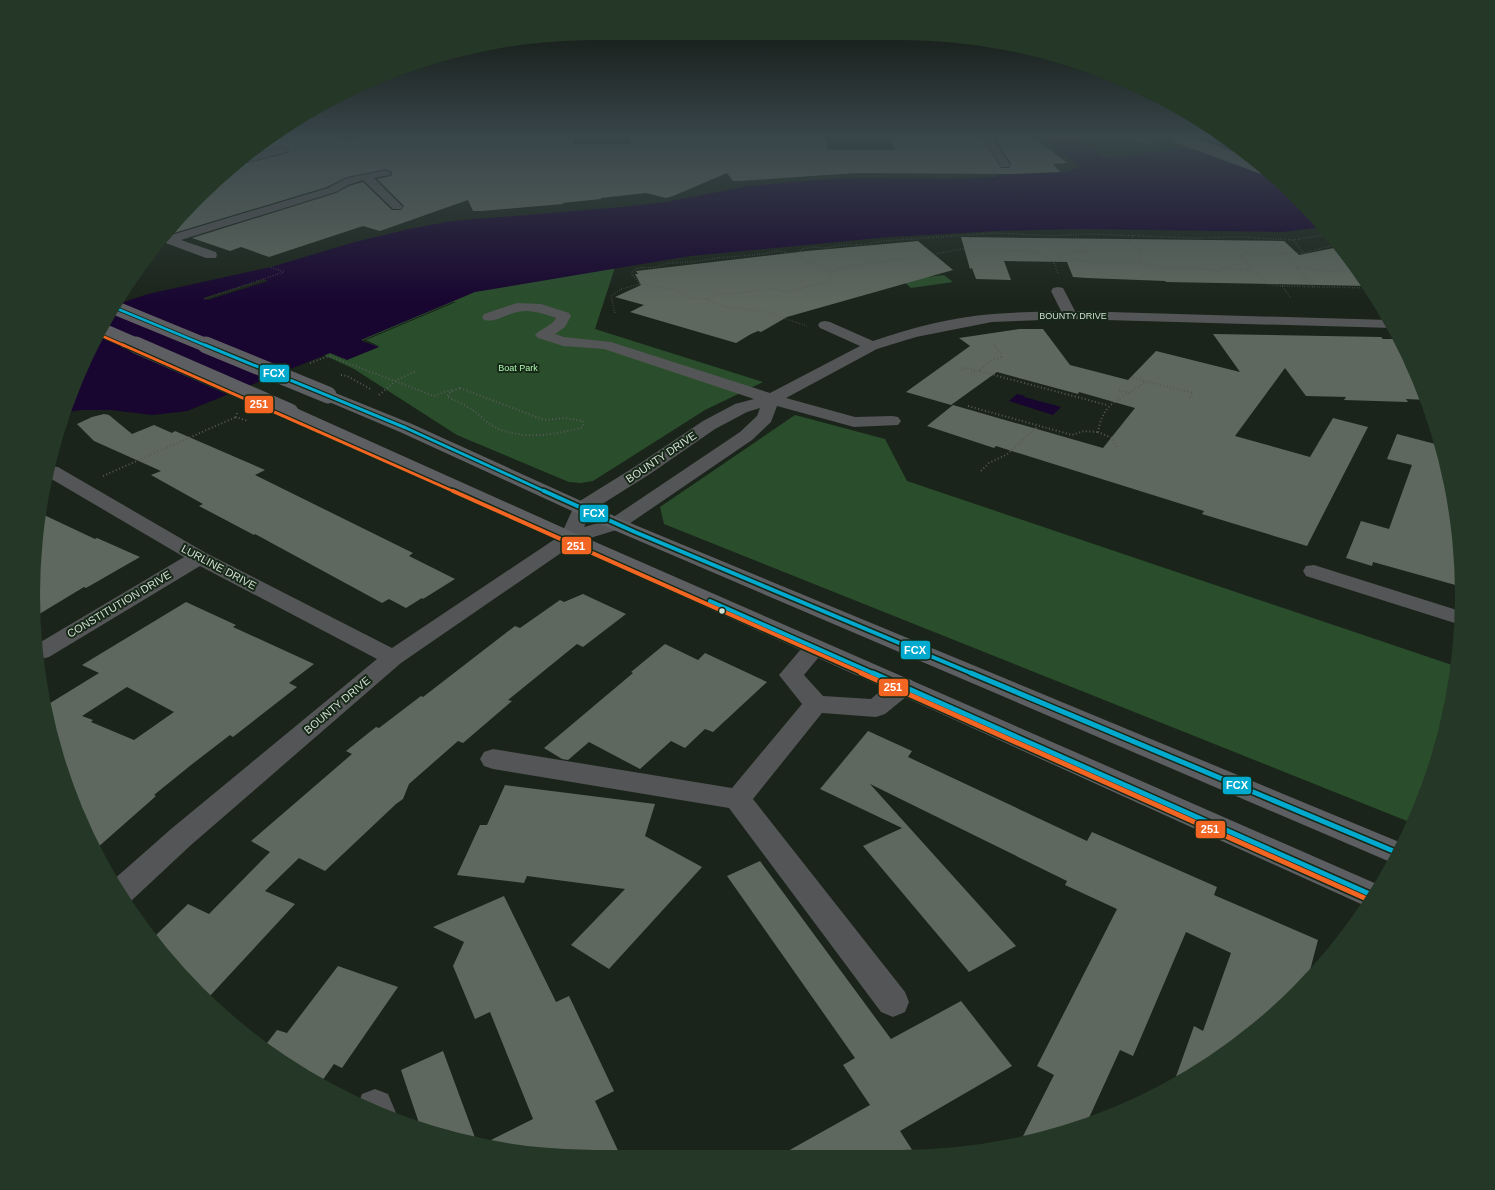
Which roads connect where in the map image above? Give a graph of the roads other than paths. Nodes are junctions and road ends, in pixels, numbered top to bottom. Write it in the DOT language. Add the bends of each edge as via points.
graph roads {
  1 [pos="324,193"];
  2 [pos="382,193"];
  3 [pos="397,207"];
  4 [pos="170,239"];
  5 [pos="169,241"];
  6 [pos="210,255"];
  7 [pos="1058,290"];
  8 [pos="119,309"];
  9 [pos="1070,315"];
  10 [pos="489,317"];
  11 [pos="1384,324"];
  12 [pos="824,325"];
  13 [pos="106,332"];
  14 [pos="872,346"];
  15 [pos="771,399"];
  16 [pos="892,421"];
  17 [pos="54,473"];
  18 [pos="582,508"];
  19 [pos="616,524"];
  20 [pos="570,538"];
  21 [pos="199,557"];
  22 [pos="1314,572"];
  23 [pos="1454,616"];
  24 [pos="815,647"];
  25 [pos="43,651"];
  26 [pos="393,658"];
  27 [pos="903,686"];
  28 [pos="816,704"];
  29 [pos="494,759"];
  30 [pos="738,799"];
  31 [pos="1392,851"];
  32 [pos="124,888"];
  33 [pos="1367,893"];
  34 [pos="893,1002"];
  1 -- 4 [label="street"];
  2 -- 3 [label="street"];
  5 -- 6 [label="street"];
  7 -- 9 [label="street"];
  8 -- 18 [label="main road, bridge" via="406,428"];
  9 -- 11 [label="street, BOUNTY DRIVE"];
  9 -- 14 [label="street, BOUNTY DRIVE" via="1018,316 965,322 912,333"];
  10 -- 15 [label="street" via="517,307 541,308 564,316 560,324 543,335 563,341 606,345"];
  12 -- 14 [label="street"];
  13 -- 20 [label="main road, bridge"];
  14 -- 15 [label="street, BOUNTY DRIVE"];
  15 -- 16 [label="street" via="854,422"];
  15 -- 18 [label="street, BOUNTY DRIVE" via="741,408 709,425"];
  15 -- 19 [label="street, BOUNTY DRIVE" via="765,418 746,436"];
  17 -- 21 [label="street, LURLINE DRIVE"];
  18 -- 19 [label="main road"];
  18 -- 20 [label="street"];
  19 -- 20 [label="street, BOUNTY DRIVE"];
  19 -- 31 [label="main road"];
  20 -- 24 [label="main road"];
  20 -- 26 [label="street, BOUNTY DRIVE"];
  21 -- 25 [label="street, CONSTITUTION DRIVE"];
  21 -- 26 [label="street, LURLINE DRIVE"];
  22 -- 23 [label="street"];
  24 -- 27 [label="main road"];
  24 -- 28 [label="street" via="791,675"];
  26 -- 32 [label="street, BOUNTY DRIVE"];
  27 -- 28 [label="street" via="876,708"];
  27 -- 33 [label="main road"];
  28 -- 30 [label="street"];
  29 -- 30 [label="street"];
  30 -- 34 [label="street"];
}
